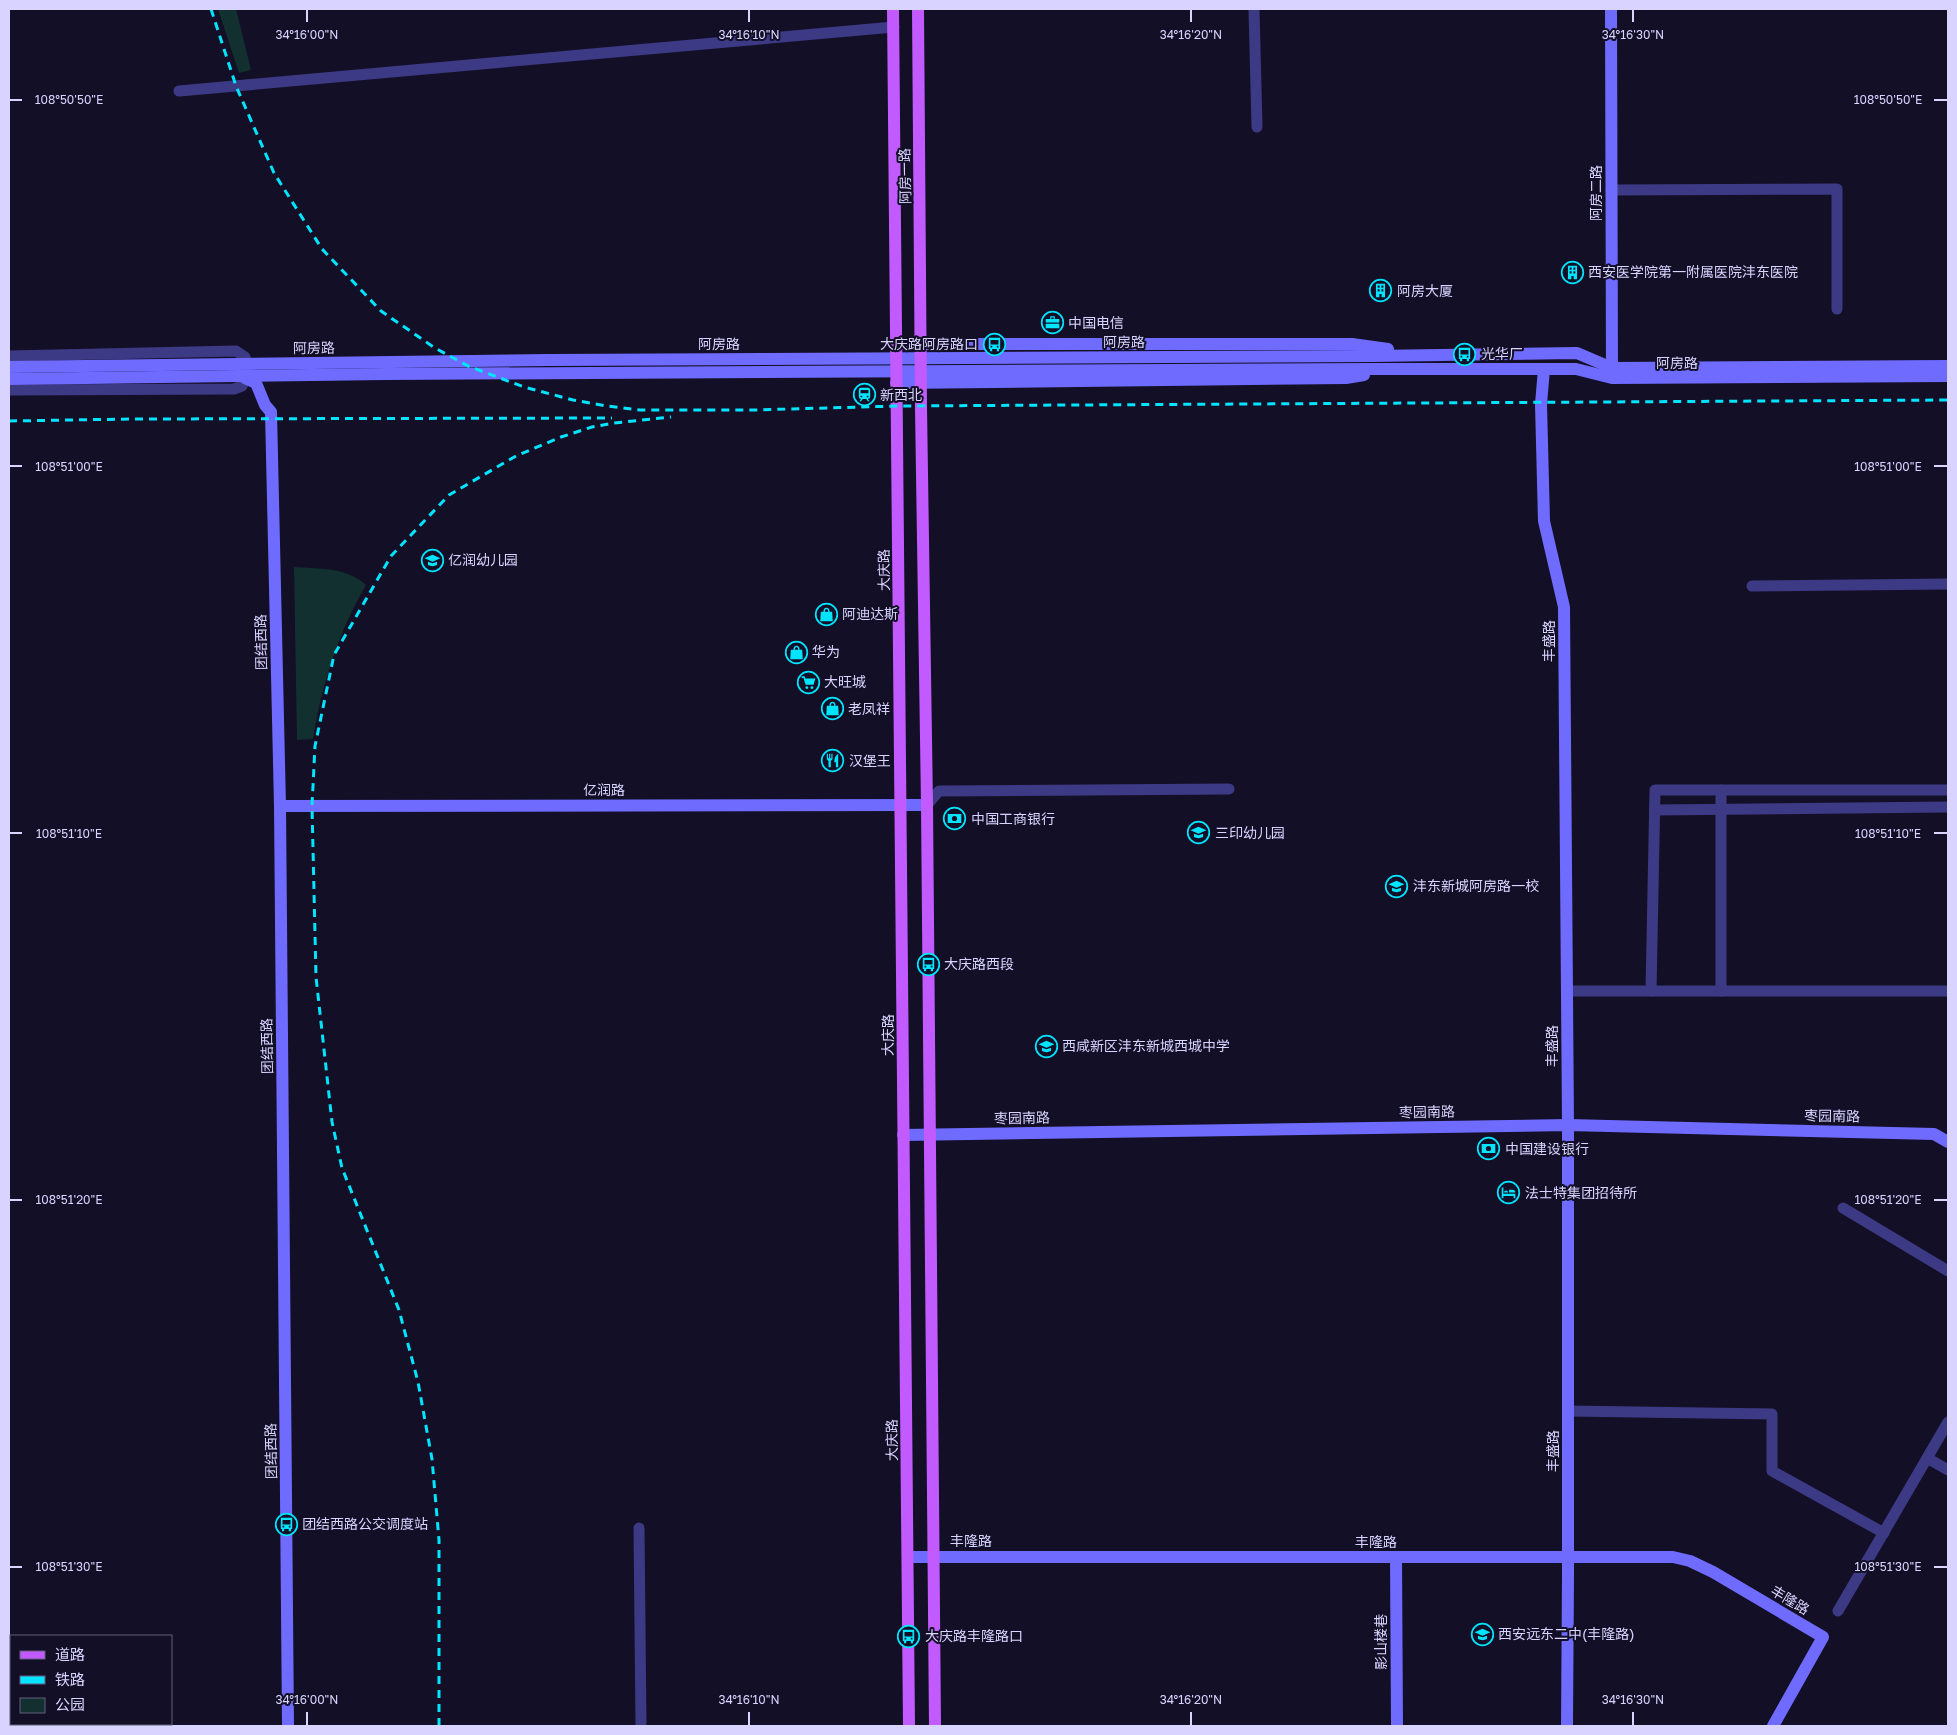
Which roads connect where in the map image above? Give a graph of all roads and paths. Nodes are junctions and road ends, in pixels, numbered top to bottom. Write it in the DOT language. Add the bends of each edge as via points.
graph roads {
  1 [pos="893,9"];
  2 [pos="918,9"];
  3 [pos="1254,9"];
  4 [pos="1611,9"];
  5 [pos="894,27"];
  6 [pos="179,92"];
  7 [pos="1257,127"];
  8 [pos="1611,190"];
  9 [pos="1837,309"];
  10 [pos="896,344"];
  11 [pos="921,344"];
  12 [pos="1430,355"];
  13 [pos="9,356"];
  14 [pos="1948,366"];
  15 [pos="9,367"];
  16 [pos="1406,369"];
  17 [pos="1544,369"];
  18 [pos="1612,373"];
  19 [pos="1948,376"];
  20 [pos="245,378"];
  21 [pos="9,379"];
  22 [pos="896,382"];
  23 [pos="921,382"];
  24 [pos="9,390"];
  25 [pos="1948,584"];
  26 [pos="1752,586"];
  27 [pos="1229,789"];
  28 [pos="1721,790"];
  29 [pos="1775,790"];
  30 [pos="1834,790"];
  31 [pos="1919,790"];
  32 [pos="1948,790"];
  33 [pos="902,805"];
  34 [pos="927,805"];
  35 [pos="280,806"];
  36 [pos="1919,807"];
  37 [pos="1948,807"];
  38 [pos="1774,808"];
  39 [pos="1834,808"];
  40 [pos="1721,809"];
  41 [pos="1655,810"];
  42 [pos="1567,991"];
  43 [pos="1651,991"];
  44 [pos="1721,991"];
  45 [pos="1948,991"];
  46 [pos="1568,1125"];
  47 [pos="930,1134"];
  48 [pos="903,1135"];
  49 [pos="1948,1142"];
  50 [pos="1843,1208"];
  51 [pos="1948,1271"];
  52 [pos="1568,1411"];
  53 [pos="1948,1422"];
  54 [pos="1927,1458"];
  55 [pos="1948,1470"];
  56 [pos="639,1528"];
  57 [pos="1884,1533"];
  58 [pos="908,1556"];
  59 [pos="934,1556"];
  60 [pos="1568,1557"];
  61 [pos="1396,1558"];
  62 [pos="1838,1611"];
  63 [pos="288,1726"];
  64 [pos="641,1726"];
  65 [pos="910,1726"];
  66 [pos="935,1726"];
  67 [pos="1397,1726"];
  68 [pos="1566,1726"];
  69 [pos="1773,1726"];
  1 -- 5 [label="main road, 阿房一路"];
  2 -- 11 [label="main road, 阿房一路"];
  3 -- 7 [label="street"];
  4 -- 8 [label="street, 阿房二路"];
  5 -- 6 [label="street"];
  5 -- 10 [label="main road, 阿房一路"];
  8 -- 9 [label="street" via="1838,190"];
  8 -- 18 [label="street, 阿房二路"];
  10 -- 11 [label="street, 阿房路"];
  10 -- 22 [label="main road, 大庆路"];
  11 -- 12 [label="street, 阿房路" via="1352,344"];
  11 -- 23 [label="main road"];
  12 -- 15 [label="street, 阿房路"];
  12 -- 18 [label="street, 阿房路" via="1577,353"];
  13 -- 20 [label="street" via="236,352 244,357 248,370"];
  14 -- 18 [label="street, 阿房路"];
  16 -- 17 [label="street, 阿房路"];
  16 -- 21 [label="street, 阿房路"];
  16 -- 23 [label="street, 阿房路" via="1346,378"];
  17 -- 18 [label="street, 阿房路"];
  17 -- 42 [label="street, 丰盛路" via="1541,404 1544,521 1564,607"];
  18 -- 19 [label="street, 阿房路"];
  20 -- 24 [label="street" via="242,386 234,389"];
  20 -- 35 [label="street, 团结西路" via="256,383 271,412"];
  22 -- 23 [label="street, 阿房路"];
  22 -- 33 [label="main road, 大庆路"];
  23 -- 34 [label="main road"];
  25 -- 26 [label="street"];
  27 -- 34 [label="street" via="939,791"];
  28 -- 29 [label="street"];
  28 -- 40 [label="street"];
  28 -- 41 [label="street" via="1655,790"];
  29 -- 30 [label="street"];
  29 -- 38 [label="street"];
  30 -- 31 [label="street"];
  30 -- 39 [label="street"];
  31 -- 32 [label="street"];
  31 -- 36 [label="street"];
  33 -- 34 [label="street, 亿润路"];
  33 -- 35 [label="street, 亿润路"];
  33 -- 48 [label="main road, 大庆路"];
  34 -- 47 [label="main road"];
  35 -- 63 [label="street, 团结西路"];
  36 -- 37 [label="street"];
  36 -- 39 [label="street"];
  38 -- 39 [label="street"];
  38 -- 40 [label="street"];
  40 -- 41 [label="street"];
  40 -- 44 [label="street"];
  41 -- 43 [label="street"];
  42 -- 43 [label="street"];
  42 -- 46 [label="street, 丰盛路"];
  43 -- 44 [label="street"];
  44 -- 45 [label="street"];
  46 -- 47 [label="street, 枣园南路"];
  46 -- 49 [label="street, 枣园南路" via="1934,1134"];
  46 -- 52 [label="street, 丰盛路"];
  47 -- 48 [label="street, 枣园南路"];
  47 -- 59 [label="main road"];
  48 -- 58 [label="main road, 大庆路"];
  50 -- 51 [label="street"];
  52 -- 57 [label="street" via="1772,1414 1772,1471"];
  52 -- 60 [label="street, 丰盛路"];
  53 -- 54 [label="street"];
  54 -- 55 [label="street"];
  54 -- 57 [label="street"];
  56 -- 64 [label="street"];
  57 -- 62 [label="street"];
  58 -- 59 [label="street, 丰隆路"];
  58 -- 65 [label="main road, 大庆路"];
  59 -- 61 [label="street, 丰隆路"];
  59 -- 66 [label="main road"];
  60 -- 61 [label="street, 丰隆路"];
  60 -- 68 [label="street, 丰盛路"];
  60 -- 69 [label="street, 丰隆路" via="1654,1556 1690,1561 1823,1638"];
  61 -- 67 [label="street, 影山楼巷"];
}
